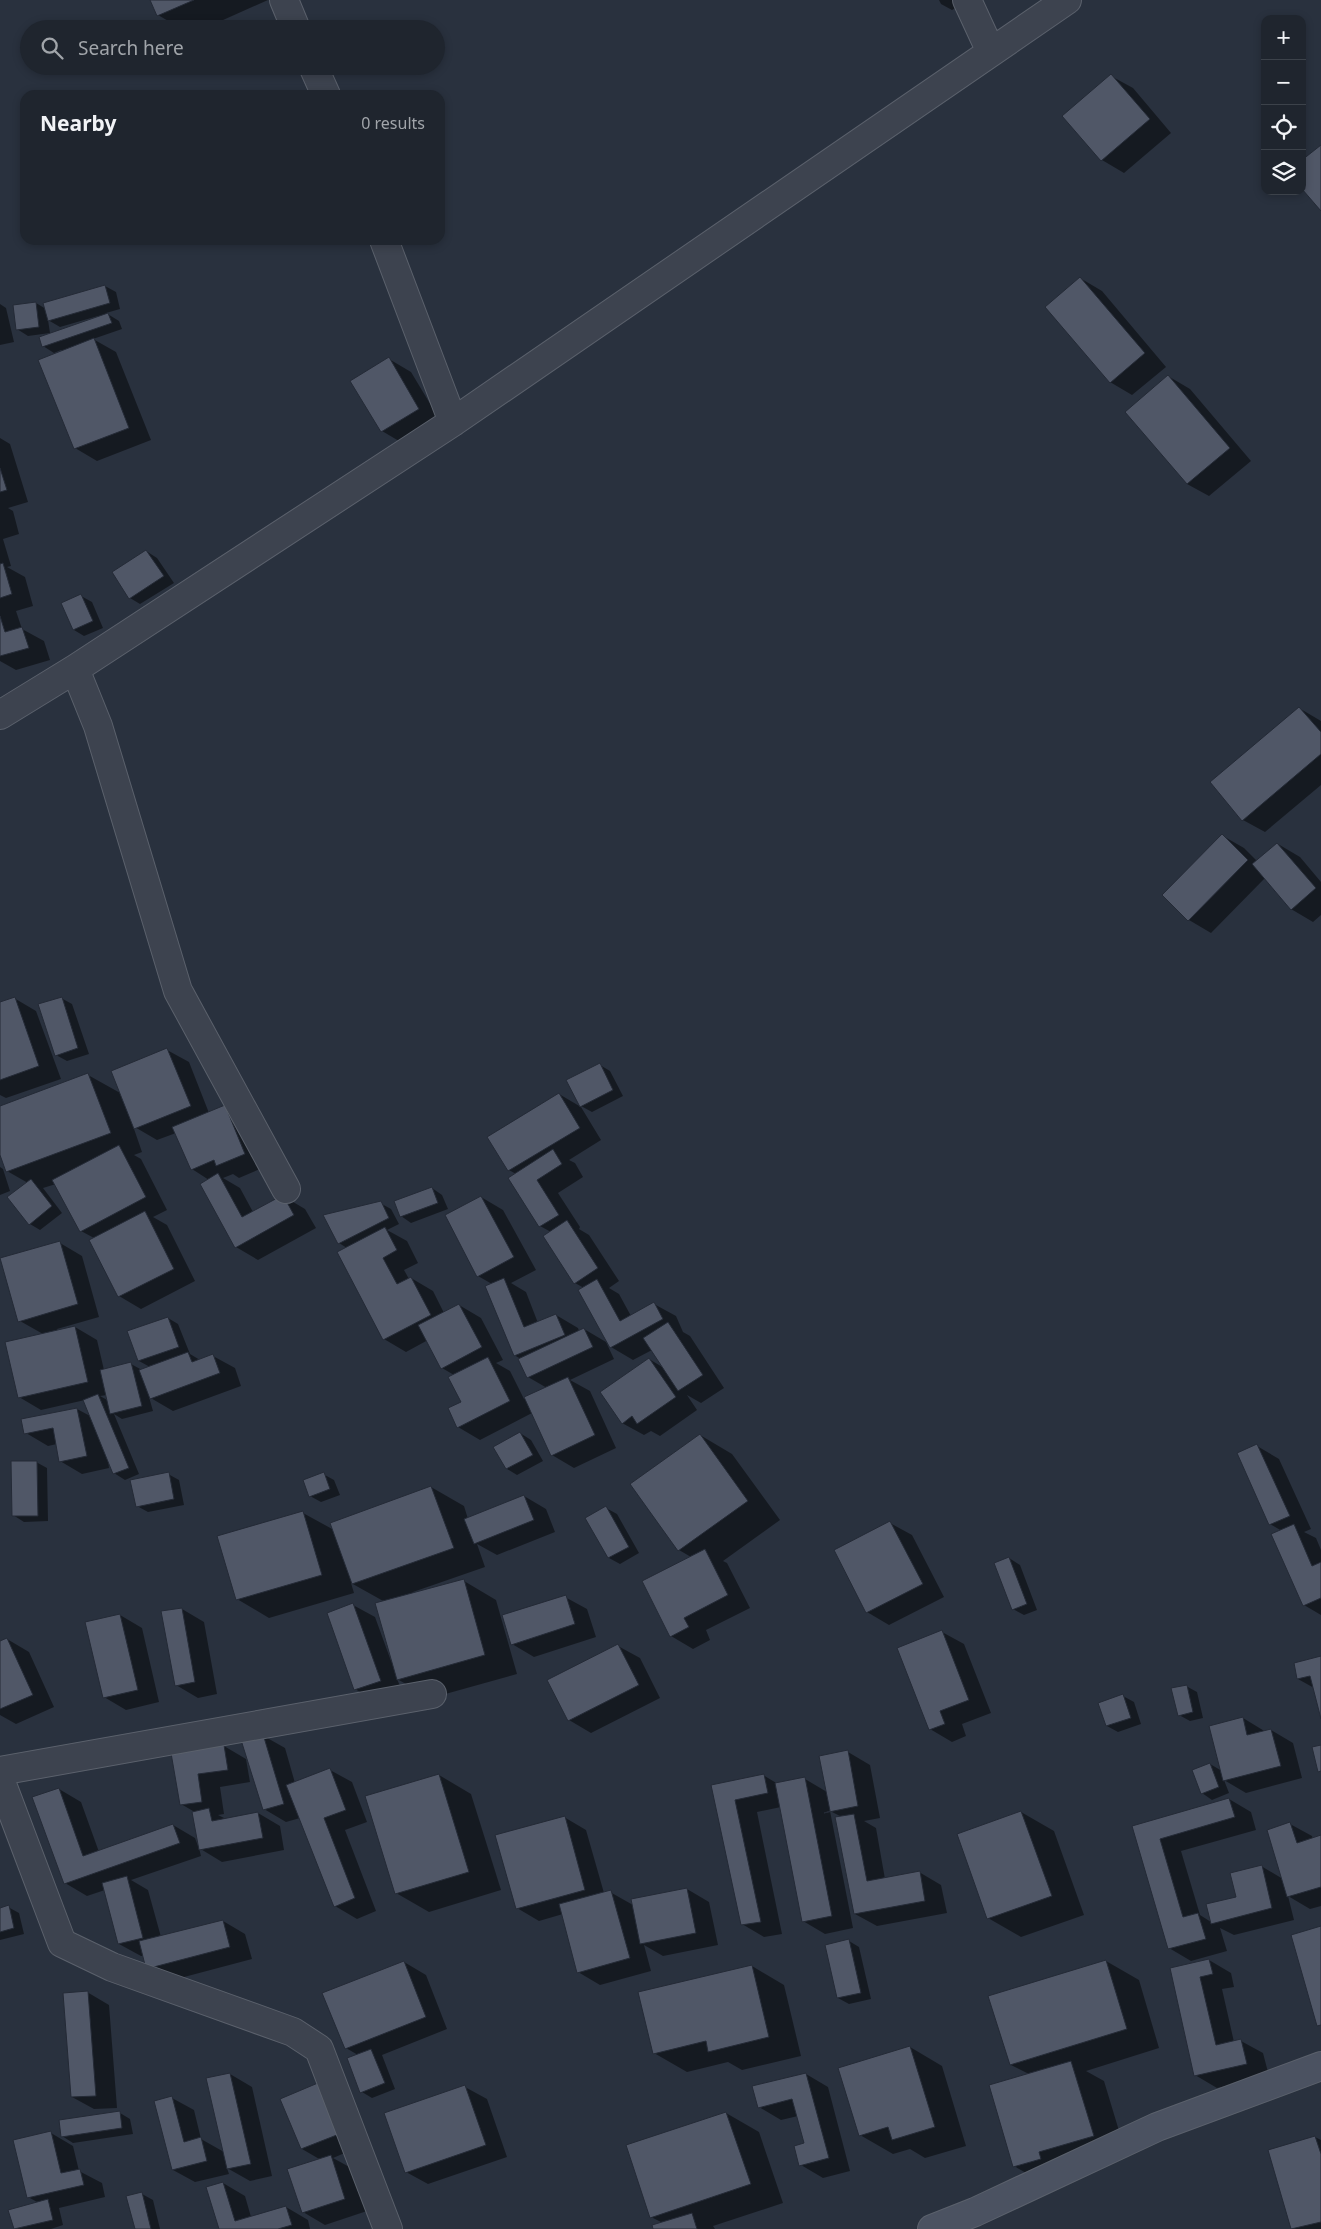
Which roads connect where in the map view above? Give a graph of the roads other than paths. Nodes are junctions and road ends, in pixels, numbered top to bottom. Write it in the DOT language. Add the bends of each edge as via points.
graph roads {
  1 [pos="284,0"];
  2 [pos="968,0"];
  3 [pos="1067,0"];
  4 [pos="292,20"];
  5 [pos="991,52"];
  6 [pos="317,75"];
  7 [pos="324,90"];
  8 [pos="386,245"];
  9 [pos="452,422"];
  10 [pos="75,669"];
  11 [pos="0,715"];
  12 [pos="286,1189"];
  13 [pos="432,1694"];
  14 [pos="0,1772"];
  15 [pos="0,1779"];
  16 [pos="1321,2066"];
  17 [pos="388,2229"];
  18 [pos="932,2229"];
  1 -- 4 [label="street"];
  2 -- 5 [label="street"];
  3 -- 5 [label="street"];
  5 -- 9 [label="street"];
  6 -- 7 [label="street"];
  8 -- 9 [label="street"];
  9 -- 10 [label="street"];
  10 -- 11 [label="street"];
  10 -- 12 [label="street" via="98,726 178,991"];
  13 -- 14 [label="street"];
  15 -- 17 [label="street" via="62,1943 112,1967 293,2032 319,2049"];
  16 -- 18 [label="street" via="1157,2127 976,2212"];
}
